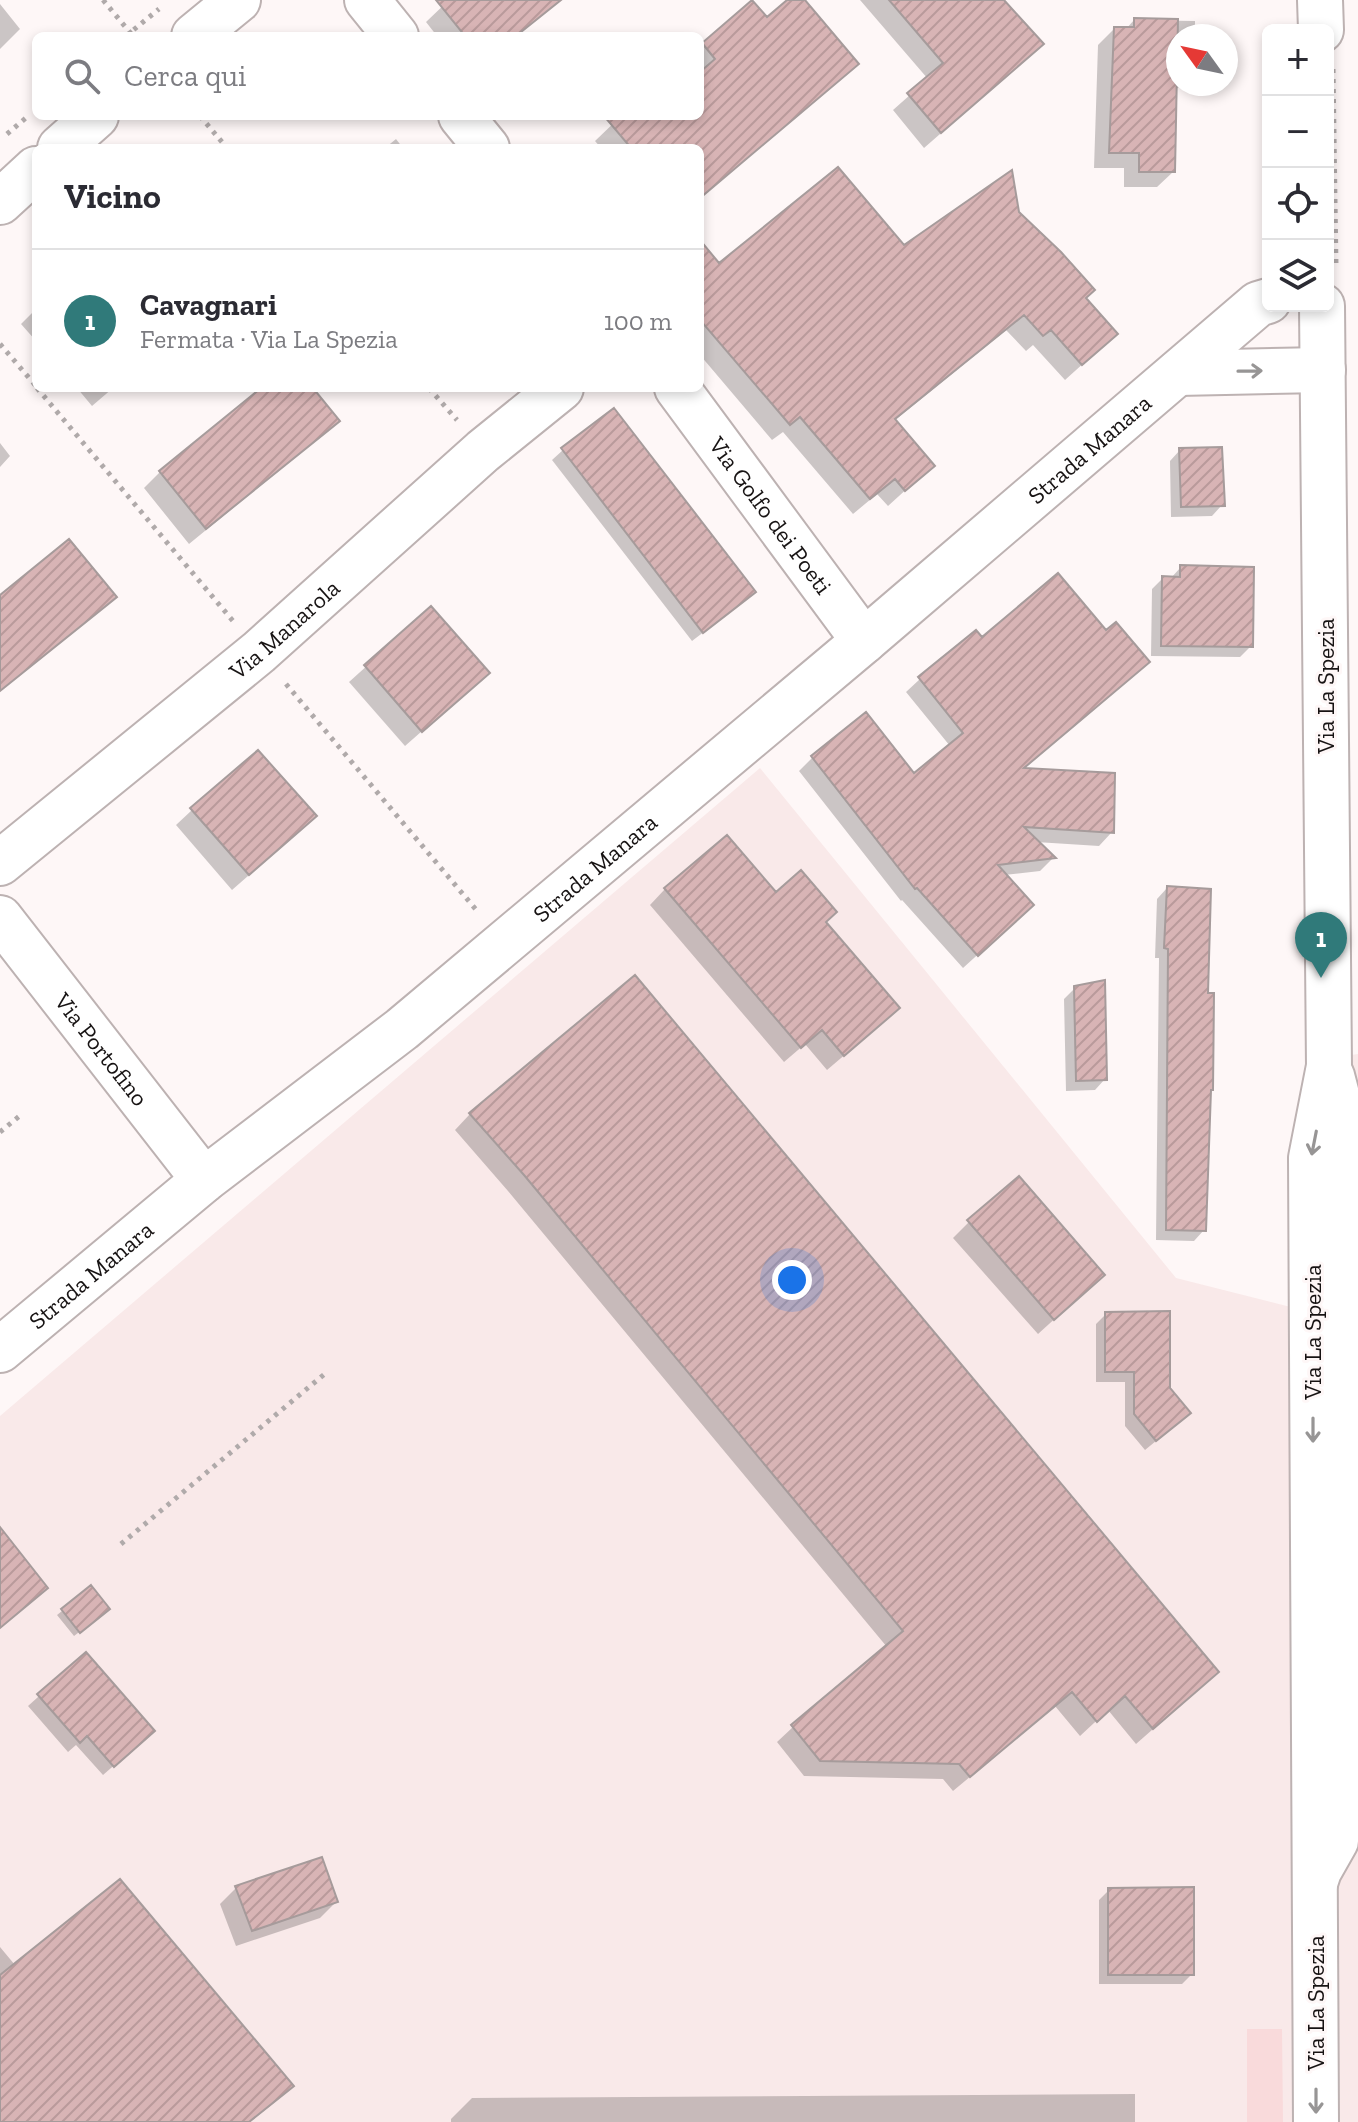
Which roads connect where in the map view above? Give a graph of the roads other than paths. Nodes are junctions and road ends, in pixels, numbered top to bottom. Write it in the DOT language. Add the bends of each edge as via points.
graph roads {
  1 [pos="238,0"];
  2 [pos="367,0"];
  3 [pos="1320,0"];
  4 [pos="1321,24"];
  5 [pos="199,32"];
  6 [pos="393,32"];
  7 [pos="92,120"];
  8 [pos="464,120"];
  9 [pos="64,144"];
  10 [pos="484,144"];
  11 [pos="32,173"];
  12 [pos="0,202"];
  13 [pos="1262,303"];
  14 [pos="1322,312"];
  15 [pos="1323,370"];
  16 [pos="1178,373"];
  17 [pos="556,392"];
  18 [pos="680,392"];
  19 [pos="864,641"];
  20 [pos="0,863"];
  21 [pos="0,918"];
  22 [pos="1329,1066"];
  23 [pos="204,1180"];
  24 [pos="0,1350"];
  25 [pos="1313,1551"];
  26 [pos="1357,1562"];
  27 [pos="1355,1706"];
  28 [pos="1358,1786"];
  29 [pos="1315,1883"];
  30 [pos="1316,2122"];
  1 -- 5 [label="street"];
  2 -- 6 [label="street"];
  3 -- 4 [label="street"];
  7 -- 9 [label="street"];
  8 -- 10 [label="street"];
  11 -- 12 [label="street"];
  13 -- 16 [label="street, Strada Manara"];
  14 -- 15 [label="street, Via La Spezia"];
  16 -- 15 [label="street, one-way"];
  15 -- 22 [label="street, Via La Spezia"];
  16 -- 19 [label="street, Strada Manara"];
  17 -- 20 [label="street, Via Manarola" via="259,652"];
  18 -- 19 [label="street, Via Golfo dei Poeti"];
  19 -- 23 [label="street, Strada Manara" via="402,1029"];
  21 -- 23 [label="street, Via Portofino"];
  22 -- 25 [label="street, Via La Spezia, one-way" via="1311,1158"];
  22 -- 26 [label="street, Via La Spezia" via="1353,1155"];
  23 -- 24 [label="street, Strada Manara"];
  25 -- 27 [label="street, Via La Spezia" via="1333,1594 1336,1686 1341,1700"];
  25 -- 29 [label="street, Via La Spezia"];
  26 -- 27 [label="street, Via La Spezia"];
  27 -- 28 [label="street, Via La Spezia"];
  27 -- 29 [label="street, Via La Spezia" via="1338,1720 1336,1841"];
  29 -- 30 [label="street, Via La Spezia, one-way"];
}
